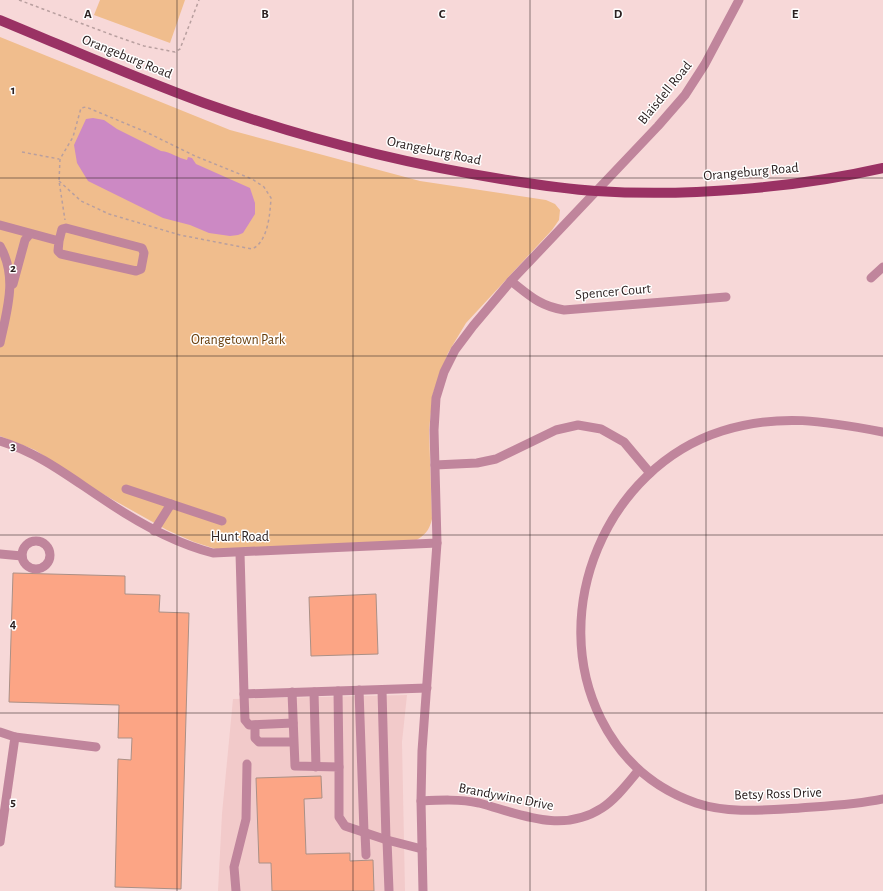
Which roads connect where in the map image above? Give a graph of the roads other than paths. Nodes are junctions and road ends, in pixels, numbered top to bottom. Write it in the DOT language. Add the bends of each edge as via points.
graph roads {
  1 [pos="739,0"];
  2 [pos="0,20"];
  3 [pos="883,168"];
  4 [pos="596,191"];
  5 [pos="0,225"];
  6 [pos="29,235"];
  7 [pos="59,241"];
  8 [pos="0,246"];
  9 [pos="883,267"];
  10 [pos="871,278"];
  11 [pos="511,282"];
  12 [pos="10,292"];
  13 [pos="726,297"];
  14 [pos="0,343"];
  15 [pos="883,432"];
  16 [pos="0,441"];
  17 [pos="435,465"];
  18 [pos="650,473"];
  19 [pos="126,489"];
  20 [pos="171,504"];
  21 [pos="222,521"];
  22 [pos="154,530"];
  23 [pos="437,543"];
  24 [pos="240,553"];
  25 [pos="0,554"];
  26 [pos="22,556"];
  27 [pos="427,688"];
  28 [pos="359,690"];
  29 [pos="382,690"];
  30 [pos="338,691"];
  31 [pos="292,692"];
  32 [pos="314,692"];
  33 [pos="244,694"];
  34 [pos="293,723"];
  35 [pos="255,724"];
  36 [pos="0,732"];
  37 [pos="15,737"];
  38 [pos="293,742"];
  39 [pos="96,747"];
  40 [pos="247,764"];
  41 [pos="339,767"];
  42 [pos="316,768"];
  43 [pos="638,771"];
  44 [pos="883,799"];
  45 [pos="421,801"];
  46 [pos="364,832"];
  47 [pos="386,840"];
  48 [pos="0,842"];
  49 [pos="422,848"];
  50 [pos="366,855"];
  51 [pos="236,891"];
  52 [pos="390,891"];
  53 [pos="423,891"];
  1 -- 4 [label="street, Blaisdell Road" via="705,64 685,94"];
  2 -- 4 [label="main road, Orangeburg Road" via="204,103 336,144 464,173"];
  3 -- 4 [label="main road, Orangeburg Road" via="804,182 731,189"];
  4 -- 11 [label="street, Blaisdell Road"];
  5 -- 6 [label="street"];
  6 -- 7 [label="street"];
  6 -- 12 [label="street" via="25,240"];
  7 -- 7 [label="street" via="62,229 66,228 142,248 144,253 141,269 136,271 61,254 58,251"];
  8 -- 12 [label="street" via="10,271"];
  9 -- 10 [label="street"];
  11 -- 13 [label="street, Spencer Court" via="537,302 564,310"];
  11 -- 17 [label="street, Blaisdell Road" via="472,326 455,350 444,372 436,398"];
  12 -- 14 [label="street"];
  15 -- 18 [label="street, Betsy Ross Drive" via="810,419 780,419 749,424 721,431 695,442"];
  16 -- 22 [label="street, Hunt Road" via="18,446 48,462"];
  17 -- 18 [label="street" via="477,463 496,459 556,430 578,425 602,429 624,442"];
  17 -- 23 [label="street, Blaisdell Road"];
  18 -- 43 [label="street, Betsy Ross Drive" via="623,504 598,545 582,598 580,626 581,655 595,708 610,736"];
  19 -- 20 [label="street"];
  20 -- 21 [label="street"];
  20 -- 22 [label="street"];
  22 -- 24 [label="street, Hunt Road" via="192,547 213,553"];
  23 -- 24 [label="street, Hunt Road"];
  23 -- 27 [label="street, Blaisdell Road"];
  24 -- 33 [label="street"];
  25 -- 26 [label="street"];
  27 -- 29 [label="street"];
  27 -- 45 [label="street, Blaisdell Road"];
  28 -- 29 [label="street"];
  28 -- 30 [label="street"];
  28 -- 46 [label="street"];
  29 -- 47 [label="street"];
  30 -- 32 [label="street"];
  30 -- 41 [label="street"];
  31 -- 32 [label="street"];
  31 -- 33 [label="street"];
  31 -- 34 [label="street"];
  32 -- 42 [label="street"];
  33 -- 35 [label="street" via="245,720 249,725"];
  34 -- 35 [label="street"];
  34 -- 38 [label="street"];
  35 -- 38 [label="street" via="255,738 259,742"];
  36 -- 37 [label="street"];
  37 -- 39 [label="street"];
  37 -- 48 [label="street"];
  38 -- 42 [label="street" via="295,766"];
  40 -- 51 [label="street" via="246,819 234,867"];
  41 -- 42 [label="street"];
  41 -- 46 [label="street" via="339,817 345,826"];
  43 -- 44 [label="street, Betsy Ross Drive" via="673,793 697,803 722,809 748,811 857,804"];
  43 -- 45 [label="street, Brandywine Drive" via="602,808 582,818 560,822 536,820 472,802"];
  45 -- 49 [label="street, Blaisdell Road"];
  46 -- 47 [label="street"];
  46 -- 50 [label="street"];
  47 -- 49 [label="street"];
  47 -- 52 [label="street"];
  49 -- 53 [label="street, Blaisdell Road"];
}
